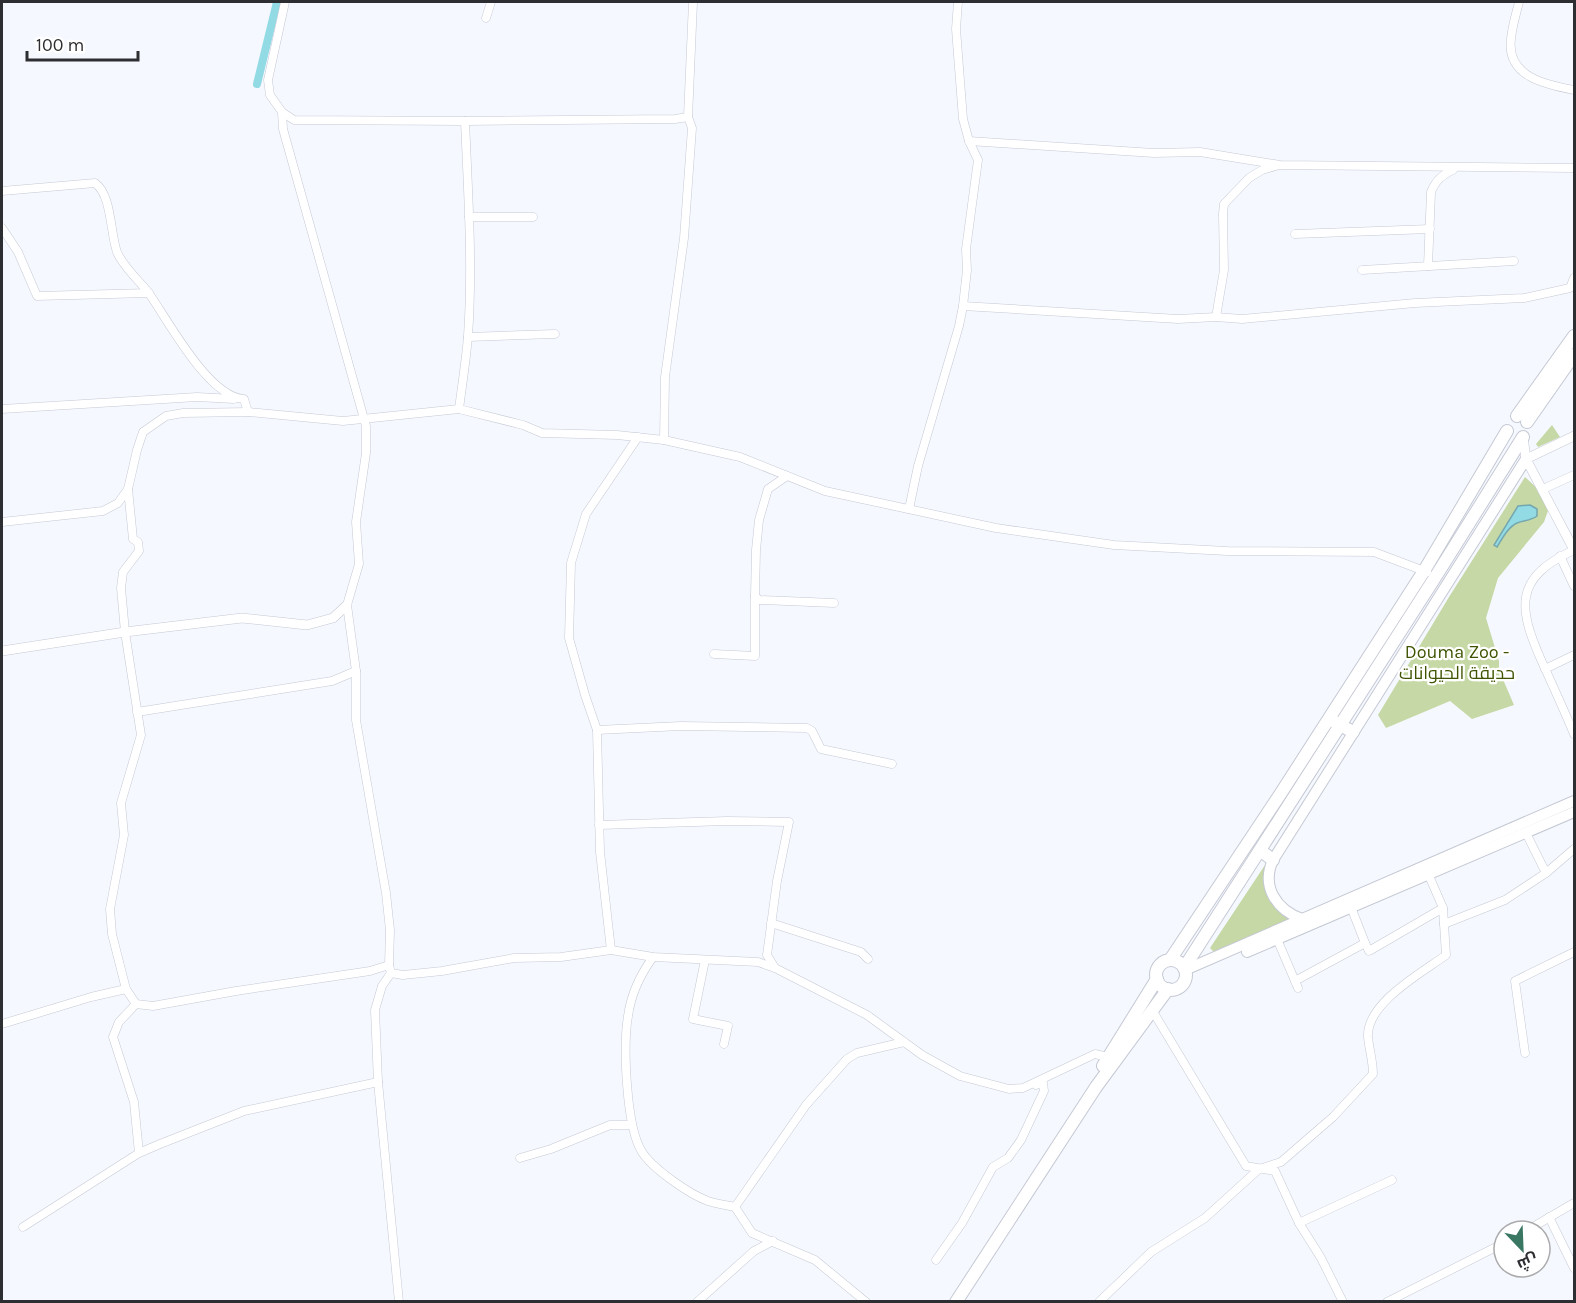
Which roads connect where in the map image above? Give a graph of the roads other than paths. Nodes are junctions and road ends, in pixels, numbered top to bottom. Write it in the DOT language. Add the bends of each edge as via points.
graph roads {
  1 [pos="285,2"];
  2 [pos="491,2"];
  3 [pos="693,2"];
  4 [pos="958,2"];
  5 [pos="1519,2"];
  6 [pos="486,18"];
  7 [pos="1575,90"];
  8 [pos="282,112"];
  9 [pos="688,117"];
  10 [pos="465,121"];
  11 [pos="969,141"];
  12 [pos="1280,165"];
  13 [pos="1457,168"];
  14 [pos="1575,168"];
  15 [pos="2,191"];
  16 [pos="470,217"];
  17 [pos="533,217"];
  18 [pos="2,228"];
  19 [pos="1430,229"];
  20 [pos="1295,234"];
  21 [pos="1514,261"];
  22 [pos="1428,266"];
  23 [pos="1362,270"];
  24 [pos="1575,278"];
  25 [pos="148,293"];
  26 [pos="963,306"];
  27 [pos="1216,317"];
  28 [pos="555,334"];
  29 [pos="1575,336"];
  30 [pos="468,337"];
  31 [pos="1575,355"];
  32 [pos="236,399"];
  33 [pos="2,409"];
  34 [pos="459,409"];
  35 [pos="248,412"];
  36 [pos="364,419"];
  37 [pos="1522,419"];
  38 [pos="1508,431"];
  39 [pos="1575,436"];
  40 [pos="638,437"];
  41 [pos="1523,437"];
  42 [pos="664,440"];
  43 [pos="1526,459"];
  44 [pos="1575,475"];
  45 [pos="787,476"];
  46 [pos="128,489"];
  47 [pos="1543,489"];
  48 [pos="909,508"];
  49 [pos="2,522"];
  50 [pos="1575,550"];
  51 [pos="1560,556"];
  52 [pos="1424,571"];
  53 [pos="1436,576"];
  54 [pos="1575,586"];
  55 [pos="755,596"];
  56 [pos="834,603"];
  57 [pos="347,605"];
  58 [pos="125,632"];
  59 [pos="2,651"];
  60 [pos="714,654"];
  61 [pos="1575,655"];
  62 [pos="1545,669"];
  63 [pos="356,671"];
  64 [pos="137,712"];
  65 [pos="1572,720"];
  66 [pos="1334,722"];
  67 [pos="597,730"];
  68 [pos="1353,732"];
  69 [pos="1575,734"];
  70 [pos="892,764"];
  71 [pos="1575,801"];
  72 [pos="1575,812"];
  73 [pos="599,825"];
  74 [pos="1526,832"];
  75 [pos="1575,849"];
  76 [pos="1261,851"];
  77 [pos="1273,860"];
  78 [pos="1427,870"];
  79 [pos="1546,873"];
  80 [pos="1351,907"];
  81 [pos="1443,908"];
  82 [pos="1302,919"];
  83 [pos="771,923"];
  84 [pos="1444,924"];
  85 [pos="1277,939"];
  86 [pos="1365,943"];
  87 [pos="611,950"];
  88 [pos="1575,952"];
  89 [pos="652,957"];
  90 [pos="868,959"];
  91 [pos="705,960"];
  92 [pos="1170,960"];
  93 [pos="775,968"];
  94 [pos="390,969"];
  95 [pos="1185,972"];
  96 [pos="1157,979"];
  97 [pos="126,989"];
  98 [pos="1168,989"];
  99 [pos="136,1004"];
  100 [pos="1152,1010"];
  101 [pos="2,1024"];
  102 [pos="904,1042"];
  103 [pos="724,1044"];
  104 [pos="1525,1053"];
  105 [pos="1108,1057"];
  106 [pos="378,1082"];
  107 [pos="1096,1087"];
  108 [pos="1023,1088"];
  109 [pos="632,1125"];
  110 [pos="139,1153"];
  111 [pos="520,1158"];
  112 [pos="1259,1169"];
  113 [pos="1392,1180"];
  114 [pos="1575,1203"];
  115 [pos="735,1207"];
  116 [pos="1550,1217"];
  117 [pos="1547,1219"];
  118 [pos="1299,1223"];
  119 [pos="23,1227"];
  120 [pos="773,1241"];
  121 [pos="1492,1249"];
  122 [pos="936,1260"];
  123 [pos="1575,1268"];
  124 [pos="399,1302"];
  125 [pos="696,1302"];
  126 [pos="866,1302"];
  127 [pos="956,1302"];
  128 [pos="1099,1302"];
  129 [pos="1343,1302"];
  130 [pos="1387,1302"];
  1 -- 8 [label="street" via="268,80 270,95"];
  2 -- 6 [label="street"];
  3 -- 9 [label="street"];
  4 -- 11 [label="street" via="956,29 963,119"];
  5 -- 7 [label="street" via="1510,41 1513,57 1522,71 1538,82"];
  8 -- 10 [label="street" via="294,120"];
  8 -- 36 [label="street" via="283,129"];
  9 -- 10 [label="street"];
  9 -- 42 [label="street" via="693,128 684,238 665,377"];
  10 -- 16 [label="street"];
  11 -- 12 [label="street" via="1154,153 1200,152"];
  11 -- 26 [label="street" via="978,160"];
  12 -- 13 [label="street"];
  12 -- 27 [label="street" via="1250,178 1224,204 1224,270"];
  13 -- 14 [label="street"];
  13 -- 19 [label="street" via="1434,183"];
  15 -- 25 [label="street" via="95,183 101,187 117,253"];
  16 -- 17 [label="street"];
  16 -- 30 [label="street"];
  18 -- 25 [label="street" via="18,252 37,296"];
  19 -- 20 [label="street"];
  19 -- 22 [label="street"];
  21 -- 22 [label="street"];
  22 -- 23 [label="street"];
  24 -- 27 [label="street" via="1570,288 1524,298 1415,303 1242,319"];
  25 -- 32 [label="street" via="196,365"];
  26 -- 27 [label="street" via="1178,319"];
  26 -- 48 [label="street"];
  28 -- 30 [label="street"];
  29 -- 37 [label="main road"];
  30 -- 34 [label="street"];
  31 -- 37 [label="main road"];
  32 -- 33 [label="street" via="197,397"];
  32 -- 35 [label="street" via="244,399"];
  34 -- 36 [label="street"];
  34 -- 40 [label="street" via="542,433"];
  35 -- 36 [label="street" via="343,421"];
  35 -- 46 [label="street" via="183,413 154,423 143,432"];
  36 -- 57 [label="street" via="366,453 356,522 359,564"];
  37 -- 38 [label="main road" via="1508,421"];
  37 -- 41 [label="main road" via="1527,430"];
  38 -- 41 [label="main road" via="1512,436"];
  38 -- 52 [label="main road"];
  39 -- 43 [label="street"];
  40 -- 42 [label="street"];
  40 -- 67 [label="street" via="586,514 571,563 569,638"];
  41 -- 43 [label="street"];
  41 -- 53 [label="main road"];
  42 -- 45 [label="street" via="740,457"];
  43 -- 47 [label="street"];
  43 -- 68 [label="main road"];
  44 -- 47 [label="street"];
  45 -- 48 [label="street" via="825,491"];
  45 -- 55 [label="street" via="768,489 759,520"];
  46 -- 49 [label="street" via="118,503 103,511"];
  46 -- 58 [label="street" via="133,539 138,542 139,551 123,572"];
  47 -- 50 [label="street"];
  48 -- 52 [label="street" via="996,528 1114,545 1374,552"];
  50 -- 51 [label="street"];
  51 -- 54 [label="street"];
  51 -- 62 [label="street" via="1535,578 1525,602 1525,615"];
  52 -- 53 [label="street"];
  52 -- 66 [label="main road"];
  53 -- 66 [label="main road"];
  55 -- 56 [label="street" via="759,600"];
  55 -- 60 [label="street" via="755,656"];
  57 -- 58 [label="street" via="333,618 307,625 242,618"];
  57 -- 63 [label="street"];
  58 -- 59 [label="street"];
  58 -- 64 [label="street"];
  61 -- 62 [label="street"];
  62 -- 65 [label="street"];
  63 -- 64 [label="street" via="332,681"];
  63 -- 94 [label="street" via="356,720 386,893"];
  64 -- 97 [label="street" via="141,735 121,803 124,835 110,909"];
  65 -- 69 [label="street"];
  66 -- 68 [label="main road"];
  66 -- 76 [label="main road"];
  66 -- 92 [label="main road"];
  67 -- 70 [label="street" via="681,726 807,728 821,749"];
  67 -- 73 [label="street"];
  68 -- 77 [label="main road"];
  71 -- 78 [label="main road"];
  72 -- 74 [label="main road"];
  73 -- 83 [label="street" via="789,822"];
  73 -- 87 [label="street"];
  74 -- 78 [label="main road"];
  74 -- 79 [label="street"];
  75 -- 79 [label="street"];
  76 -- 77 [label="main road"];
  76 -- 95 [label="main road"];
  77 -- 82 [label="main road" via="1268,877 1272,894 1283,909"];
  78 -- 80 [label="main road"];
  78 -- 81 [label="street"];
  78 -- 82 [label="main road"];
  79 -- 84 [label="street" via="1505,900"];
  80 -- 85 [label="main road"];
  80 -- 86 [label="street"];
  81 -- 84 [label="street"];
  81 -- 86 [label="street" via="1369,951"];
  82 -- 95 [label="main road"];
  83 -- 90 [label="street" via="861,951"];
  83 -- 93 [label="street" via="767,955"];
  84 -- 112 [label="street" via="1446,955 1414,976 1376,1012 1370,1024 1373,1074 1281,1162"];
  85 -- 86 [label="street" via="1297,985"];
  85 -- 95 [label="main road"];
  87 -- 89 [label="street"];
  87 -- 94 [label="street" via="514,958 403,975"];
  88 -- 104 [label="street" via="1515,981"];
  89 -- 91 [label="street"];
  89 -- 109 [label="street" via="639,977 628,1014"];
  91 -- 93 [label="street" via="758,962"];
  91 -- 103 [label="street" via="693,1019 728,1026"];
  92 -- 95 [label="main road" via="1177,961"];
  92 -- 96 [label="main road" via="1159,966"];
  93 -- 102 [label="street" via="867,1016"];
  94 -- 99 [label="street" via="153,1006"];
  94 -- 106 [label="street" via="375,1010"];
  95 -- 98 [label="main road" via="1179,987"];
  96 -- 98 [label="main road"];
  96 -- 105 [label="main road"];
  97 -- 99 [label="street"];
  97 -- 101 [label="street"];
  98 -- 100 [label="main road"];
  99 -- 110 [label="street" via="119,1022 113,1037 134,1102"];
  100 -- 107 [label="main road"];
  100 -- 112 [label="street" via="1246,1166"];
  102 -- 108 [label="street" via="960,1076 1009,1089"];
  102 -- 115 [label="street" via="847,1059 806,1105"];
  105 -- 107 [label="main road"];
  105 -- 108 [label="street" via="1095,1053"];
  106 -- 110 [label="street" via="244,1111"];
  106 -- 124 [label="street"];
  107 -- 127 [label="main road"];
  108 -- 122 [label="street" via="1043,1083 1044,1090 1022,1140 1008,1158 993,1167"];
  109 -- 111 [label="street" via="610,1125"];
  109 -- 115 [label="street" via="641,1151 670,1179 707,1201"];
  110 -- 119 [label="street"];
  112 -- 118 [label="street" via="1275,1171"];
  112 -- 128 [label="street" via="1205,1218 1151,1252"];
  113 -- 118 [label="street"];
  114 -- 116 [label="street"];
  115 -- 120 [label="street" via="752,1233"];
  116 -- 117 [label="street"];
  116 -- 123 [label="street"];
  118 -- 129 [label="street"];
  120 -- 125 [label="street" via="754,1251"];
  120 -- 126 [label="street" via="815,1260"];
  121 -- 130 [label="street"];
}
